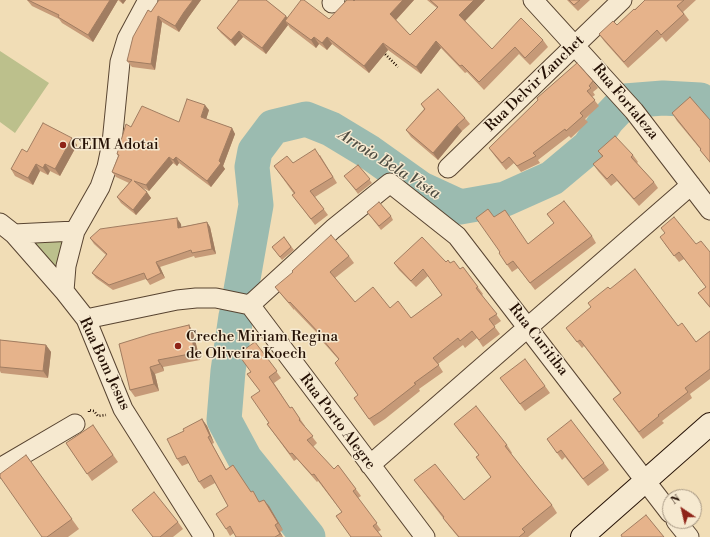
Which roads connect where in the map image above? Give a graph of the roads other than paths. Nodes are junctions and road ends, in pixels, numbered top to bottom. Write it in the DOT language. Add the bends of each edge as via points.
graph roads {
  1 [pos="148,0"];
  2 [pos="533,0"];
  3 [pos="622,0"];
  4 [pos="575,46"];
  5 [pos="448,168"];
  6 [pos="691,185"];
  7 [pos="710,210"];
  8 [pos="7,228"];
  9 [pos="75,231"];
  10 [pos="64,291"];
  11 [pos="250,305"];
  12 [pos="86,319"];
  13 [pos="528,327"];
  14 [pos="75,424"];
  15 [pos="710,424"];
  16 [pos="370,465"];
  17 [pos="0,468"];
  18 [pos="645,481"];
  19 [pos="662,503"];
  20 [pos="682,529"];
  21 [pos="204,537"];
  22 [pos="424,537"];
  23 [pos="582,537"];
  24 [pos="689,537"];
  1 -- 9 [label="street" via="127,39 120,62 112,143 107,167 100,187"];
  2 -- 4 [label="street, Rua Fortaleza"];
  3 -- 4 [label="street, Rua Delvir Zanchet"];
  4 -- 5 [label="street, Rua Delvir Zanchet"];
  4 -- 6 [label="street, Rua Fortaleza" via="634,111"];
  6 -- 7 [label="street, Rua Fortaleza"];
  6 -- 13 [label="street"];
  8 -- 9 [label="street"];
  8 -- 10 [label="street"];
  9 -- 10 [label="street" via="66,266"];
  10 -- 12 [label="street, Rua Bom Jesus"];
  11 -- 12 [label="street" via="216,298 196,298"];
  11 -- 13 [label="street, Rua Curitiba" via="333,228 390,183 457,236"];
  11 -- 16 [label="street, Rua Porto Alegre"];
  12 -- 21 [label="street, Rua Bom Jesus" via="123,409"];
  13 -- 16 [label="street"];
  13 -- 18 [label="street, Rua Curitiba"];
  14 -- 17 [label="street"];
  15 -- 18 [label="main road"];
  16 -- 22 [label="street, Rua Porto Alegre"];
  18 -- 19 [label="street, Rua Curitiba"];
  18 -- 23 [label="main road"];
  20 -- 24 [label="street"];
}
